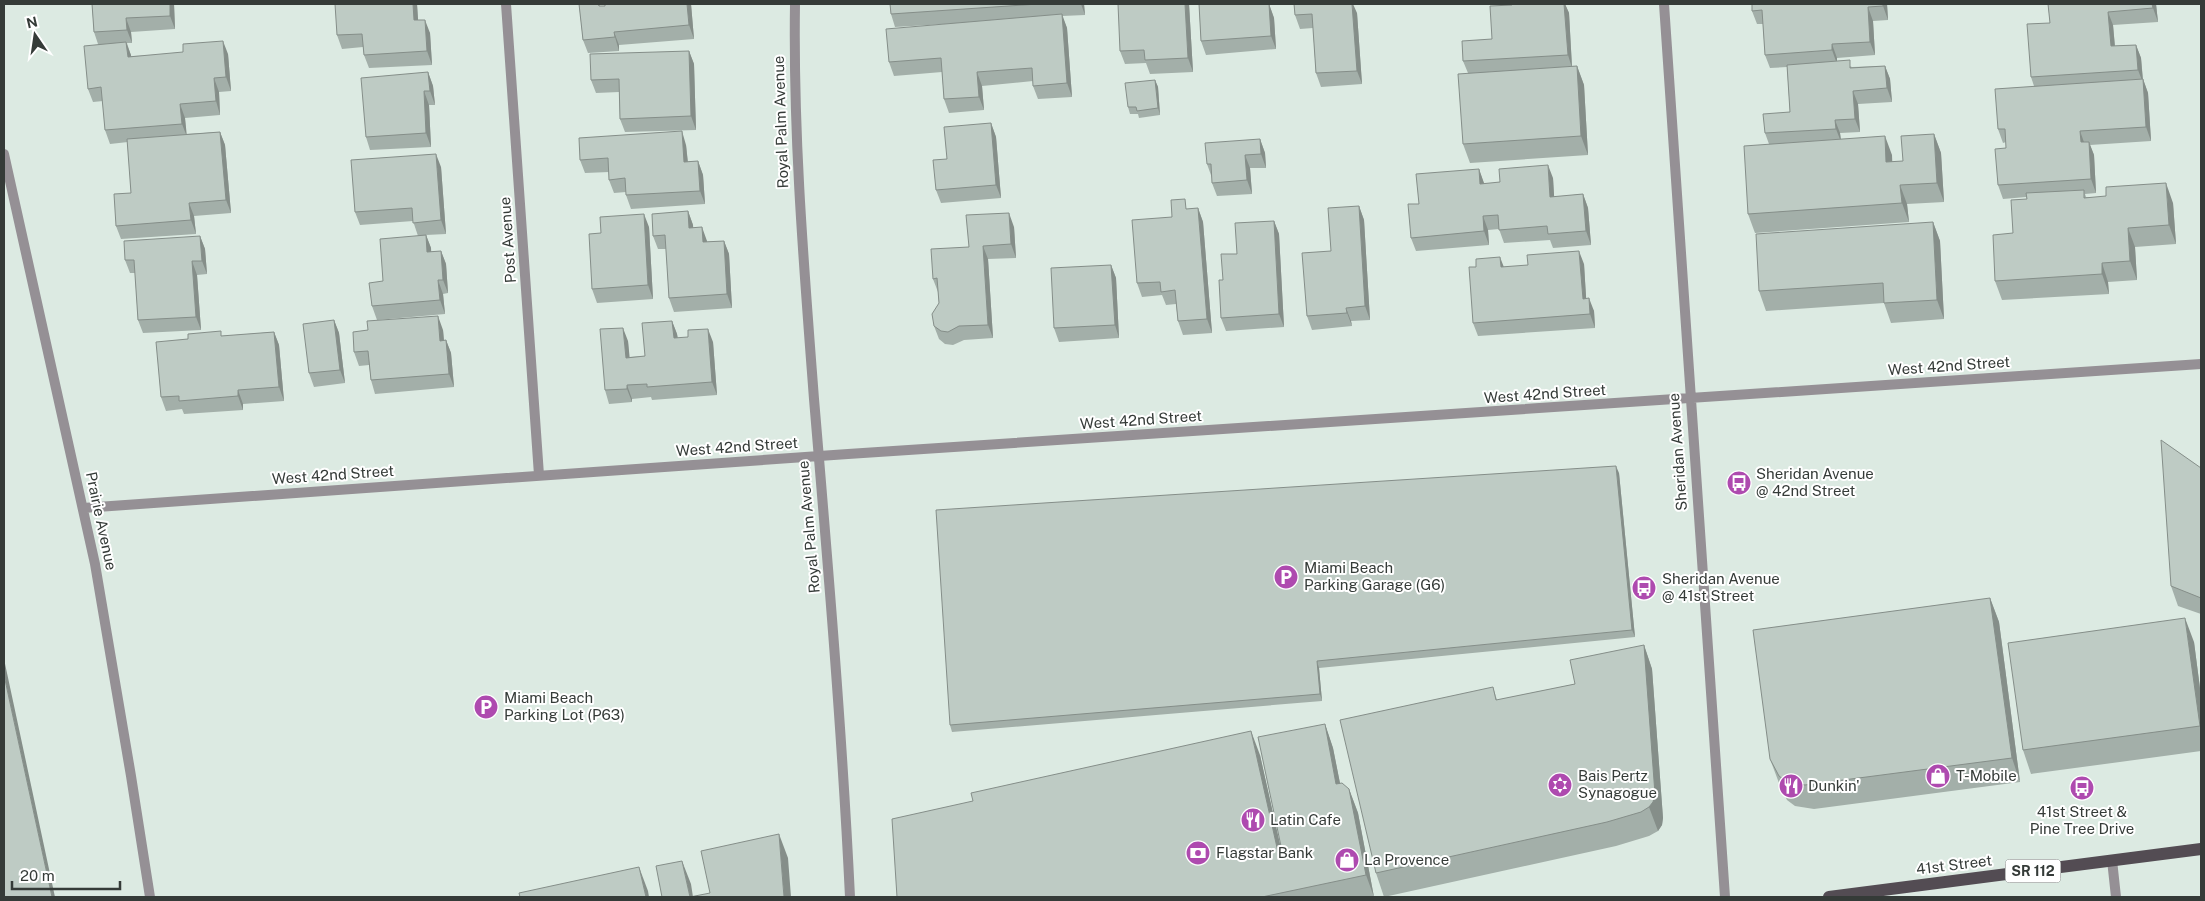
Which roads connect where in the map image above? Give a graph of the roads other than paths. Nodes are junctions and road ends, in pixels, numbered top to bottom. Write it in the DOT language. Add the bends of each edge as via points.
graph roads {
  1 [pos="506,4"];
  2 [pos="794,4"];
  3 [pos="1664,4"];
  4 [pos="4,154"];
  5 [pos="2201,364"];
  6 [pos="1689,399"];
  7 [pos="818,456"];
  8 [pos="539,475"];
  9 [pos="83,508"];
  10 [pos="2201,849"];
  11 [pos="2112,860"];
  12 [pos="150,897"];
  13 [pos="850,897"];
  14 [pos="1725,897"];
  15 [pos="1829,897"];
  16 [pos="2116,897"];
  1 -- 8 [label="street, Post Avenue"];
  2 -- 7 [label="street, Royal Palm Avenue" via="801,233"];
  3 -- 6 [label="street, Sheridan Avenue"];
  4 -- 9 [label="street, Prairie Avenue"];
  5 -- 6 [label="street, West 42nd Street"];
  6 -- 7 [label="street, West 42nd Street"];
  6 -- 14 [label="street, Sheridan Avenue"];
  7 -- 8 [label="street, West 42nd Street"];
  7 -- 13 [label="street, Royal Palm Avenue" via="836,669"];
  8 -- 9 [label="street, West 42nd Street"];
  9 -- 12 [label="street, Prairie Avenue" via="112,657"];
  10 -- 11 [label="main road, 41st Street / SR 112"];
  11 -- 15 [label="main road, 41st Street / SR 112"];
  11 -- 16 [label="street"];
}
